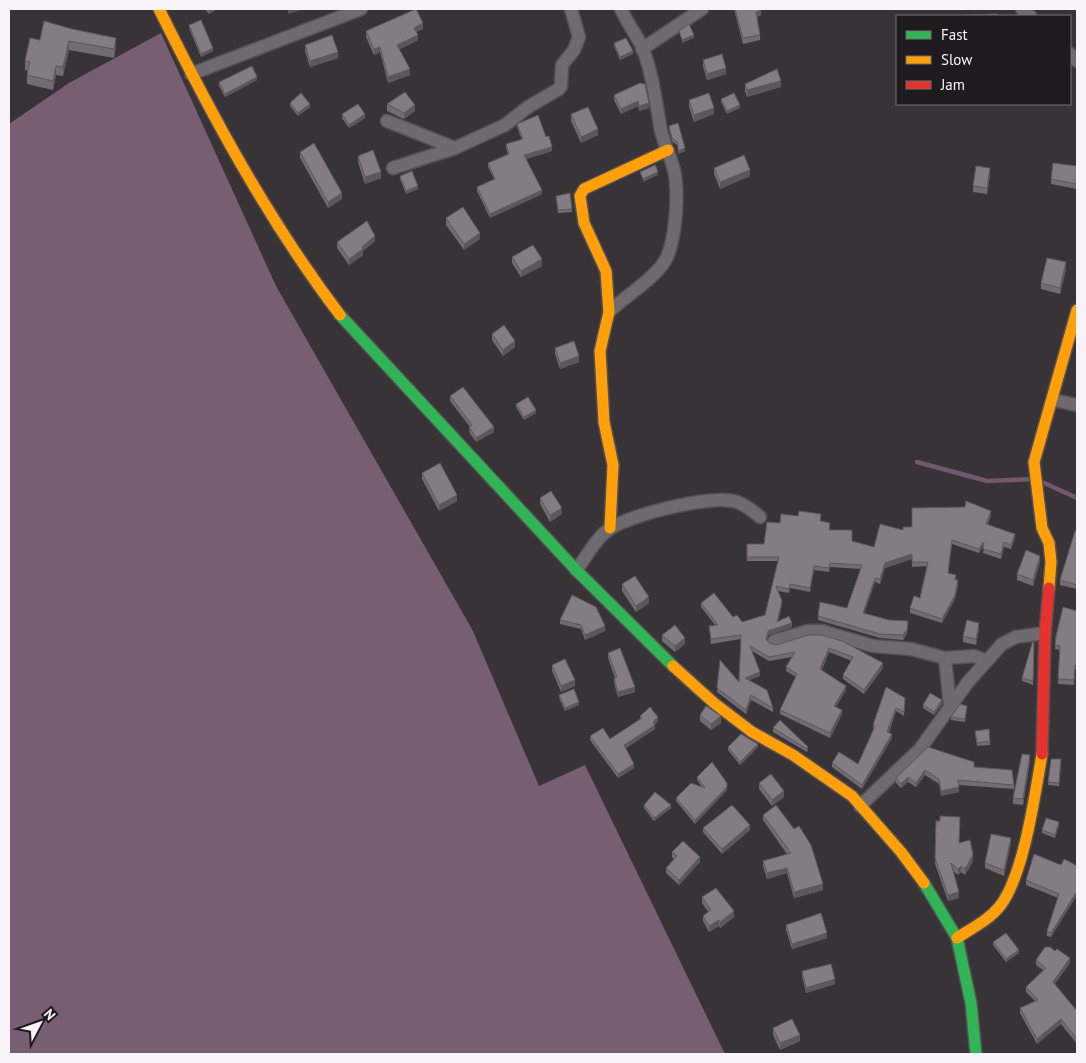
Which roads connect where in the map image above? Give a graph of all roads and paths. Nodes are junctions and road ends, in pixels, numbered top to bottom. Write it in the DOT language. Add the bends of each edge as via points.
graph roads {
  1 [pos="159,9"];
  2 [pos="361,9"];
  3 [pos="571,9"];
  4 [pos="621,9"];
  5 [pos="702,9"];
  6 [pos="642,49"];
  7 [pos="191,74"];
  8 [pos="387,122"];
  9 [pos="455,148"];
  10 [pos="668,150"];
  11 [pos="393,168"];
  12 [pos="1077,310"];
  13 [pos="609,312"];
  14 [pos="1053,400"];
  15 [pos="1077,405"];
  16 [pos="760,517"];
  17 [pos="610,528"];
  18 [pos="576,570"];
  19 [pos="1045,634"];
  20 [pos="774,641"];
  21 [pos="945,658"];
  22 [pos="987,661"];
  23 [pos="950,706"];
  24 [pos="860,806"];
  25 [pos="957,938"];
  26 [pos="976,1054"];
  1 -- 7 [label="street"];
  2 -- 7 [label="street"];
  3 -- 9 [label="street" via="579,37 562,65 561,86 505,125"];
  4 -- 6 [label="street"];
  5 -- 6 [label="street"];
  6 -- 10 [label="street"];
  7 -- 18 [label="street" via="264,206 344,321"];
  8 -- 9 [label="street"];
  9 -- 11 [label="street"];
  10 -- 13 [label="street" via="678,188 667,257 652,276"];
  10 -- 13 [label="street" via="582,191 580,196 584,223 606,271"];
  12 -- 14 [label="street"];
  13 -- 17 [label="street" via="600,351 604,422 613,465"];
  14 -- 15 [label="street"];
  14 -- 19 [label="street" via="1034,462 1042,528 1049,543 1051,562"];
  16 -- 17 [label="street" via="736,502 708,500 660,511"];
  17 -- 18 [label="street"];
  18 -- 24 [label="street" via="714,703 752,732 836,784"];
  19 -- 22 [label="street" via="1016,637 1002,644"];
  19 -- 25 [label="street" via="1043,745 1034,803 1014,882 992,915"];
  20 -- 21 [label="street" via="808,631 822,631 873,646 911,649"];
  21 -- 22 [label="street" via="964,655"];
  21 -- 23 [label="street"];
  22 -- 23 [label="street"];
  23 -- 24 [label="street" via="920,749"];
  24 -- 25 [label="street" via="918,874"];
  25 -- 26 [label="street" via="971,1003"];
}
